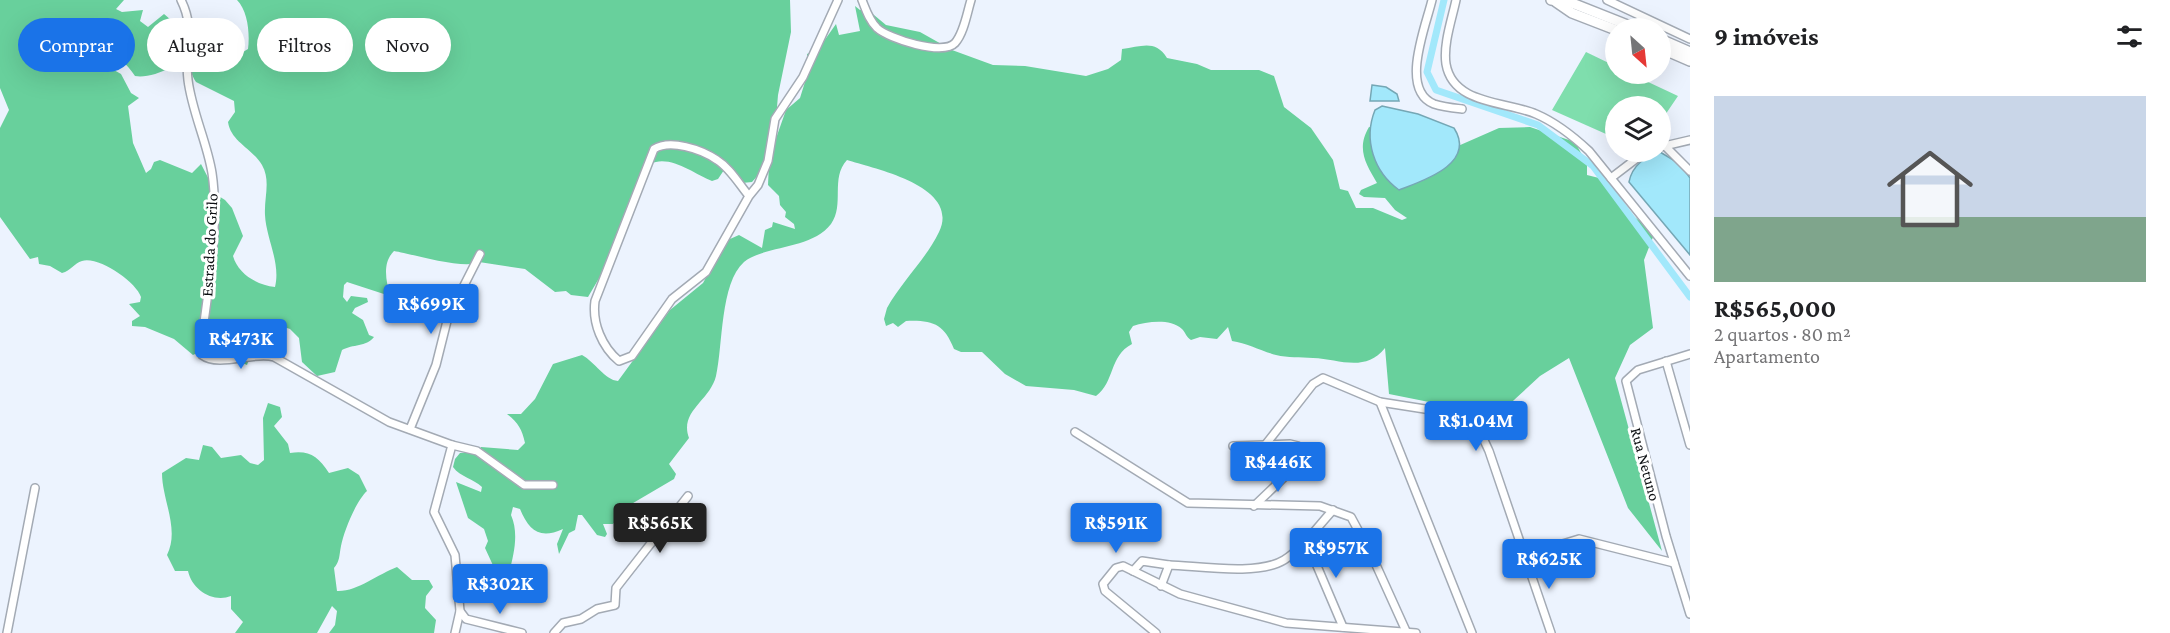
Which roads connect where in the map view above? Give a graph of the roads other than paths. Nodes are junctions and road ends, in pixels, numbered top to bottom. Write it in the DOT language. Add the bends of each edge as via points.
graph roads {
  1 [pos="181,0"];
  2 [pos="838,0"];
  3 [pos="862,0"];
  4 [pos="971,0"];
  5 [pos="1432,0"];
  6 [pos="1456,0"];
  7 [pos="1552,0"];
  8 [pos="1607,0"];
  9 [pos="1610,18"];
  10 [pos="1605,26"];
  11 [pos="1690,39"];
  12 [pos="1671,44"];
  13 [pos="1690,52"];
  14 [pos="1671,53"];
  15 [pos="1690,61"];
  16 [pos="1462,109"];
  17 [pos="1690,140"];
  18 [pos="1671,145"];
  19 [pos="1671,154"];
  20 [pos="1632,162"];
  21 [pos="1690,171"];
  22 [pos="1611,178"];
  23 [pos="749,196"];
  24 [pos="480,254"];
  25 [pos="1690,276"];
  26 [pos="1690,354"];
  27 [pos="1666,362"];
  28 [pos="1380,402"];
  29 [pos="410,429"];
  30 [pos="1075,432"];
  31 [pos="1266,444"];
  32 [pos="452,445"];
  33 [pos="1690,445"];
  34 [pos="1233,446"];
  35 [pos="553,485"];
  36 [pos="35,488"];
  37 [pos="688,496"];
  38 [pos="1254,506"];
  39 [pos="1333,510"];
  40 [pos="1306,540"];
  41 [pos="1523,556"];
  42 [pos="1674,563"];
  43 [pos="1169,565"];
  44 [pos="1133,571"];
  45 [pos="1161,586"];
  46 [pos="460,610"];
  47 [pos="1690,614"];
  48 [pos="1342,627"];
  49 [pos="1304,630"];
  50 [pos="1406,631"];
  51 [pos="7,633"];
  52 [pos="455,633"];
  53 [pos="522,633"];
  54 [pos="554,633"];
  55 [pos="1156,633"];
  56 [pos="1416,633"];
  57 [pos="1472,633"];
  58 [pos="1551,633"];
  1 -- 29 [label="street, Estrada do Grilo" via="191,28 186,65 190,96 212,174 212,242 200,351 206,358 217,360 263,354 274,357 389,422"];
  2 -- 23 [label="street" via="803,77 775,119 768,161"];
  3 -- 4 [label="street" via="879,30 938,50 954,44"];
  5 -- 16 [label="street" via="1418,58 1418,89 1434,104"];
  6 -- 22 [label="street" via="1445,58 1456,85 1483,101 1506,104 1551,121 1589,151"];
  7 -- 9 [label="main road" via="1572,3"];
  7 -- 10 [label="main road"];
  8 -- 11 [label="street"];
  12 -- 13 [label="main road"];
  14 -- 15 [label="main road"];
  17 -- 18 [label="street"];
  19 -- 21 [label="street"];
  20 -- 22 [label="street"];
  22 -- 25 [label="street"];
  23 -- 23 [label="street" via="706,272 672,298 632,356 619,362 606,346 596,322 595,301 654,149 671,144 717,159"];
  24 -- 29 [label="street" via="448,317 436,365"];
  26 -- 27 [label="street, Rua Netuno"];
  27 -- 33 [label="street"];
  27 -- 42 [label="street, Rua Netuno" via="1638,370 1626,381 1626,391"];
  28 -- 31 [label="street" via="1323,378 1313,384"];
  28 -- 41 [label="street" via="1471,420 1489,451"];
  28 -- 57 [label="street"];
  29 -- 32 [label="street, Estrada do Grilo"];
  30 -- 38 [label="street" via="1188,503"];
  31 -- 34 [label="street"];
  31 -- 38 [label="street" via="1298,446 1303,448 1303,456"];
  32 -- 35 [label="street, Estrada do Grilo" via="477,451 524,485"];
  32 -- 46 [label="street" via="434,512 455,555"];
  36 -- 51 [label="street"];
  37 -- 54 [label="street" via="616,588 615,605 563,623"];
  38 -- 39 [label="street" via="1320,506"];
  39 -- 40 [label="street"];
  39 -- 50 [label="street" via="1352,517 1357,524"];
  40 -- 43 [label="street" via="1283,561 1262,567"];
  40 -- 48 [label="street"];
  41 -- 42 [label="street" via="1579,539"];
  41 -- 58 [label="street"];
  42 -- 47 [label="street, Rua Netuno"];
  43 -- 44 [label="street" via="1143,561"];
  43 -- 45 [label="street"];
  44 -- 45 [label="street"];
  44 -- 55 [label="street" via="1116,568 1103,584 1105,591"];
  45 -- 49 [label="street"];
  46 -- 52 [label="street"];
  46 -- 53 [label="street" via="466,619"];
  48 -- 49 [label="street"];
  48 -- 50 [label="street"];
  50 -- 56 [label="street"];
}
